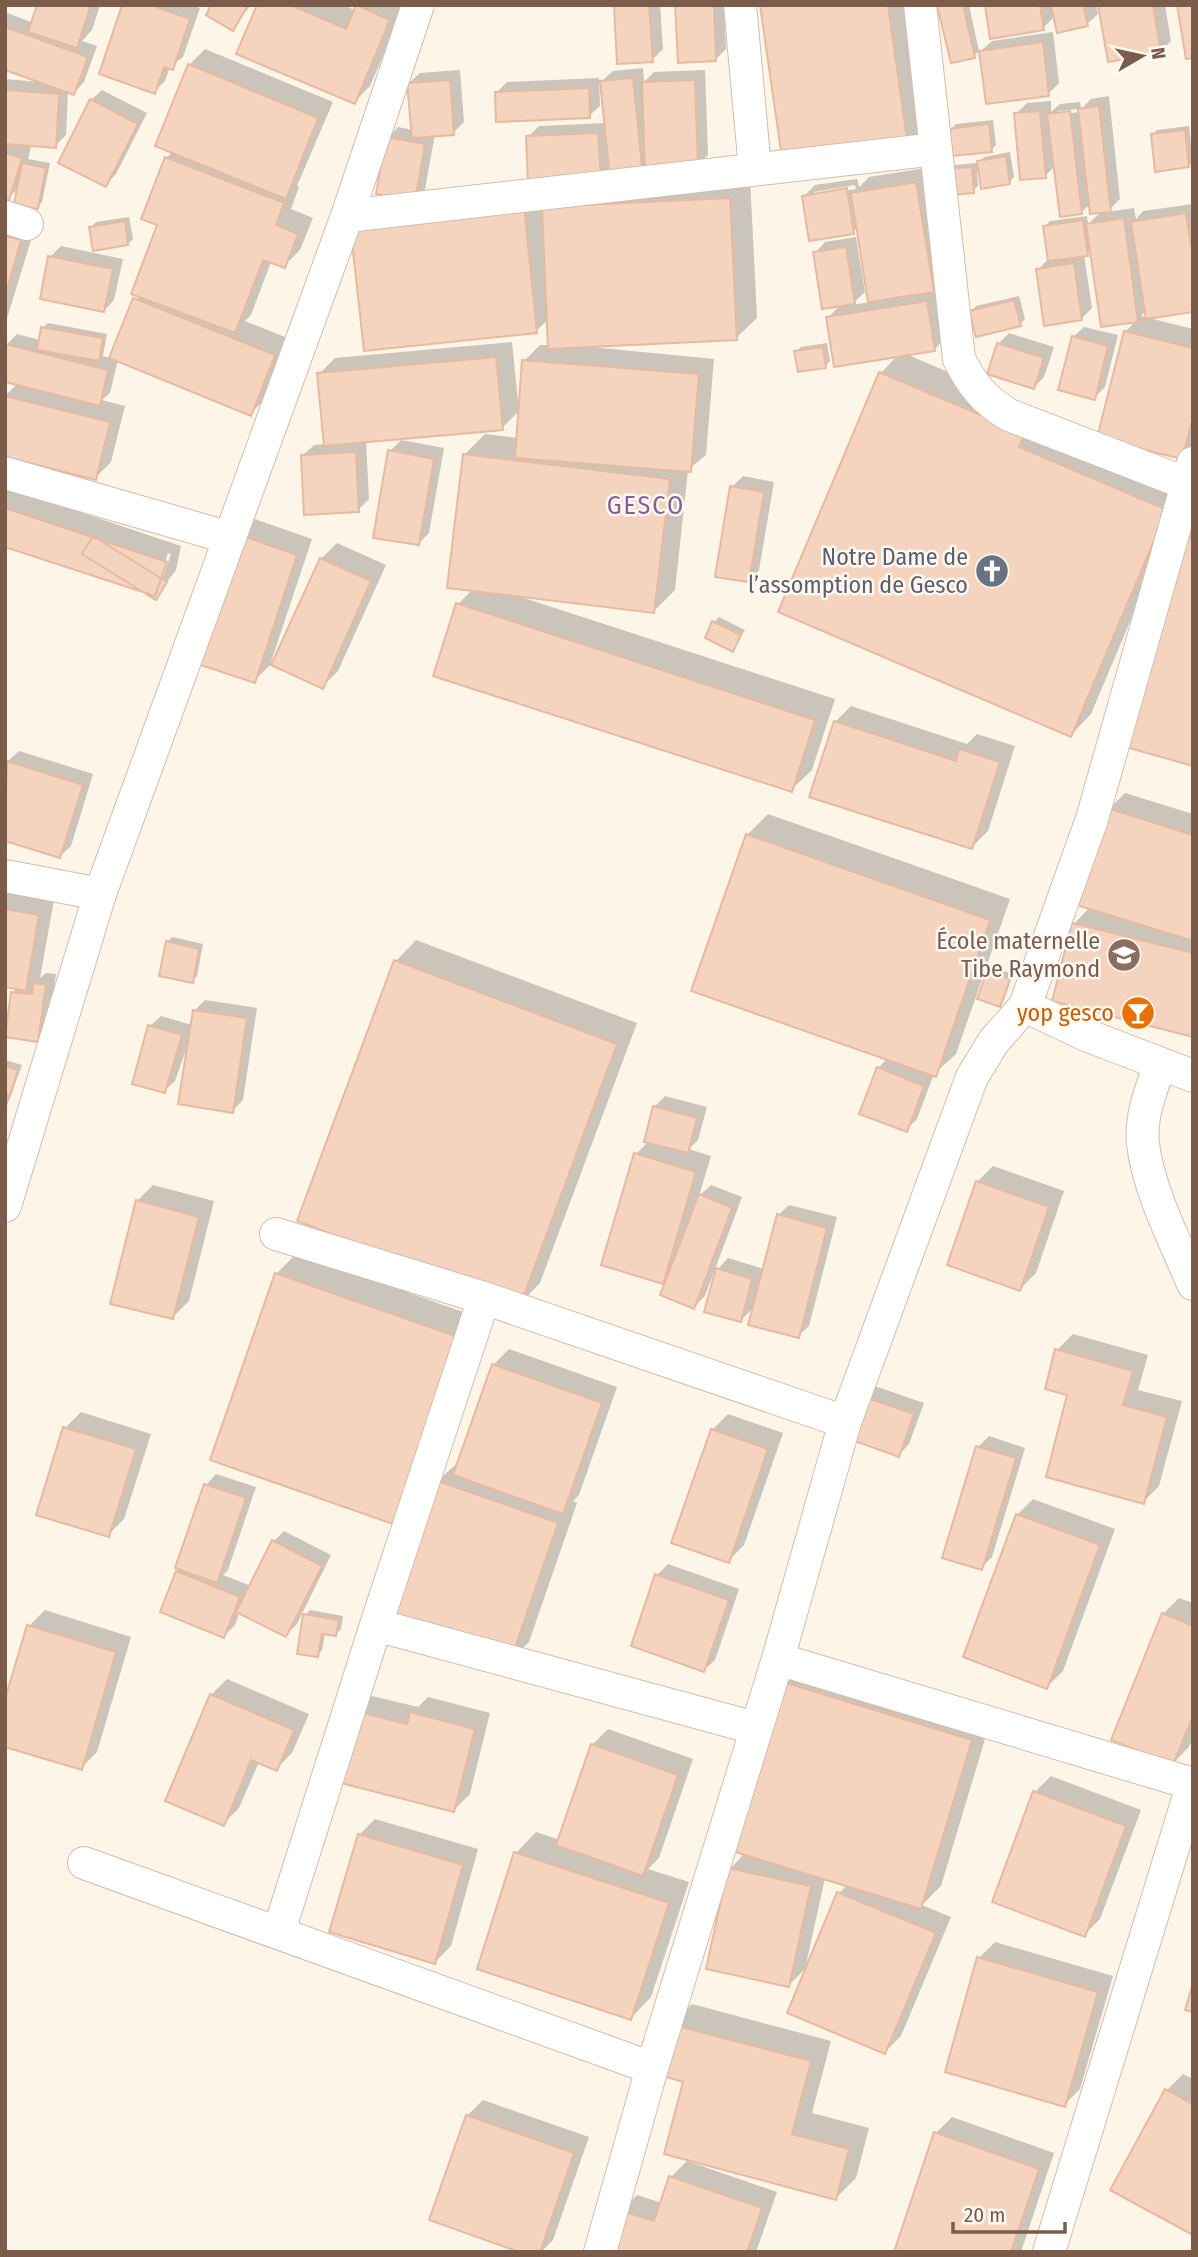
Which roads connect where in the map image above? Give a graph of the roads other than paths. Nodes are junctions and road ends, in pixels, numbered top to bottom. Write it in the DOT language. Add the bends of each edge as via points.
graph roads {
  1 [pos="418,5"];
  2 [pos="740,5"];
  3 [pos="920,5"];
  4 [pos="936,149"];
  5 [pos="755,169"];
  6 [pos="347,216"];
  7 [pos="5,473"];
  8 [pos="1189,473"];
  9 [pos="230,538"];
  10 [pos="5,876"];
  11 [pos="100,894"];
  12 [pos="1025,1006"];
  13 [pos="1160,1064"];
  14 [pos="1193,1076"];
  15 [pos="5,1206"];
  16 [pos="276,1234"];
  17 [pos="1193,1284"];
  18 [pos="485,1298"];
  19 [pos="845,1422"];
  20 [pos="376,1625"];
  21 [pos="778,1659"];
  22 [pos="755,1728"];
  23 [pos="1193,1783"];
  24 [pos="84,1863"];
  25 [pos="279,1931"];
  26 [pos="652,2068"];
  27 [pos="600,2252"];
  28 [pos="1049,2252"];
  1 -- 6 [label="street"];
  2 -- 5 [label="street"];
  3 -- 4 [label="street"];
  4 -- 5 [label="street"];
  4 -- 8 [label="street" via="959,359 973,387 1009,415"];
  5 -- 6 [label="street"];
  6 -- 9 [label="street"];
  7 -- 9 [label="street"];
  8 -- 12 [label="street" via="1092,819"];
  9 -- 11 [label="street"];
  10 -- 11 [label="street"];
  11 -- 15 [label="street"];
  12 -- 13 [label="street"];
  12 -- 19 [label="street" via="994,1041 972,1077"];
  13 -- 14 [label="street"];
  13 -- 17 [label="street" via="1146,1105 1143,1144 1159,1202"];
  16 -- 18 [label="street"];
  18 -- 19 [label="street"];
  18 -- 20 [label="street"];
  19 -- 21 [label="street"];
  20 -- 22 [label="street"];
  20 -- 25 [label="street"];
  21 -- 22 [label="street"];
  21 -- 23 [label="street"];
  22 -- 26 [label="street"];
  23 -- 28 [label="street"];
  24 -- 25 [label="street"];
  25 -- 26 [label="street"];
  26 -- 27 [label="street"];
}
